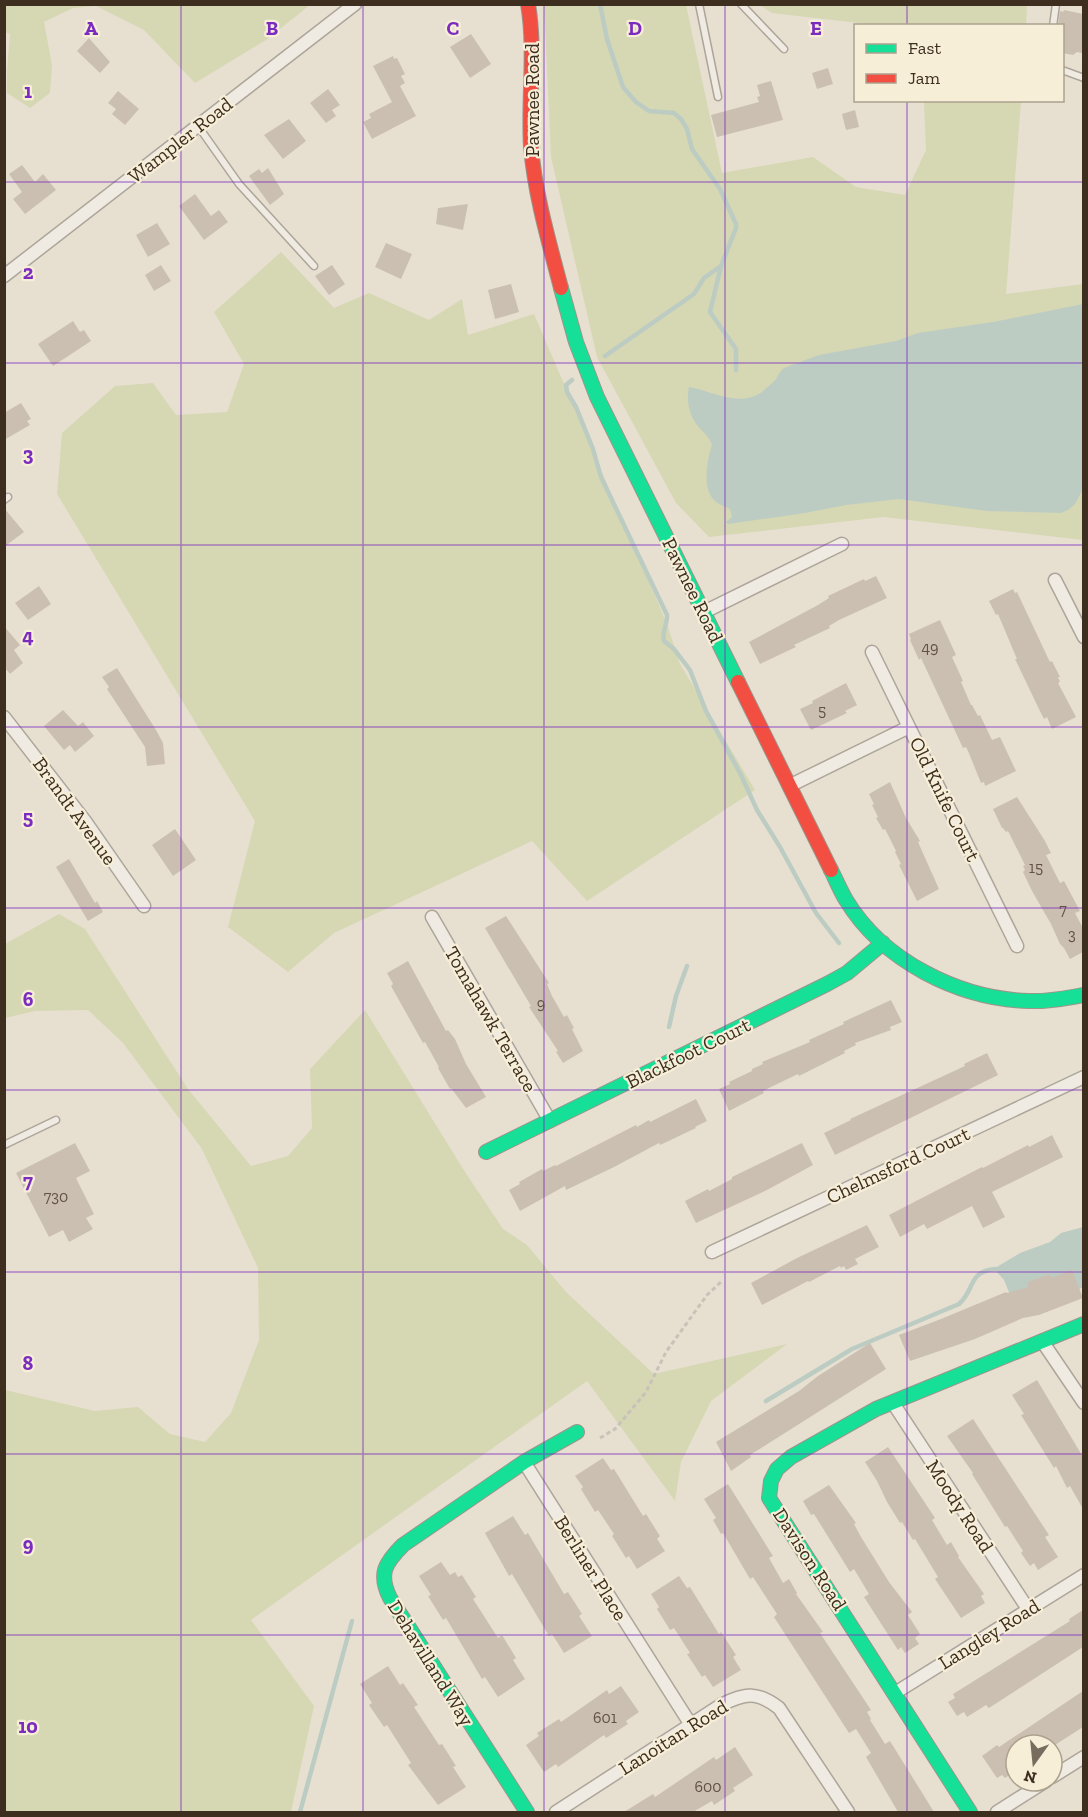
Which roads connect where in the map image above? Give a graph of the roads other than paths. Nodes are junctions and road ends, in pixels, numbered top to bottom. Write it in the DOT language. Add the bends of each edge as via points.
graph roads {
  1 [pos="355,4"];
  2 [pos="528,4"];
  3 [pos="699,4"];
  4 [pos="741,4"];
  5 [pos="1056,4"];
  6 [pos="1053,24"];
  7 [pos="784,49"];
  8 [pos="1064,71"];
  9 [pos="1083,78"];
  10 [pos="718,97"];
  11 [pos="198,126"];
  12 [pos="314,267"];
  13 [pos="4,276"];
  14 [pos="842,544"];
  15 [pos="1055,580"];
  16 [pos="704,612"];
  17 [pos="1083,637"];
  18 [pos="872,652"];
  19 [pos="4,717"];
  20 [pos="909,728"];
  21 [pos="789,786"];
  22 [pos="144,906"];
  23 [pos="432,917"];
  24 [pos="883,943"];
  25 [pos="1017,946"];
  26 [pos="1083,995"];
  27 [pos="1083,1077"];
  28 [pos="56,1120"];
  29 [pos="550,1121"];
  30 [pos="4,1145"];
  31 [pos="486,1152"];
  32 [pos="712,1252"];
  33 [pos="1083,1324"];
  34 [pos="1042,1341"];
  35 [pos="893,1402"];
  36 [pos="1083,1403"];
  37 [pos="578,1432"];
  38 [pos="524,1462"];
  39 [pos="1083,1575"];
  40 [pos="1028,1609"];
  41 [pos="895,1693"];
  42 [pos="691,1725"];
  43 [pos="1083,1757"];
  44 [pos="1064,1769"];
  45 [pos="1027,1793"];
  46 [pos="527,1812"];
  47 [pos="556,1812"];
  48 [pos="848,1812"];
  49 [pos="970,1812"];
  50 [pos="997,1812"];
  1 -- 11 [label="street, Wampler Road"];
  2 -- 16 [label="street, Pawnee Road" via="532,37 532,164 574,338 587,376"];
  3 -- 10 [label="lane"];
  4 -- 7 [label="lane"];
  5 -- 6 [label="lane"];
  8 -- 9 [label="lane"];
  11 -- 12 [label="lane" via="239,184"];
  11 -- 13 [label="street, Wampler Road"];
  14 -- 16 [label="street"];
  15 -- 17 [label="street"];
  16 -- 21 [label="street, Pawnee Road"];
  18 -- 20 [label="street, Old Knife Court"];
  19 -- 22 [label="street, Brandt Avenue" via="85,820"];
  20 -- 21 [label="street"];
  20 -- 25 [label="street, Old Knife Court"];
  21 -- 24 [label="street, Pawnee Road" via="846,900"];
  23 -- 29 [label="street, Tomahawk Terrace"];
  24 -- 26 [label="street, Pawnee Road" via="924,972 970,992 1023,1002 1049,1002"];
  24 -- 29 [label="street, Blackfoot Court" via="827,984"];
  27 -- 32 [label="street, Chelmsford Court"];
  28 -- 30 [label="lane"];
  29 -- 31 [label="street, Blackfoot Court"];
  33 -- 34 [label="street, Davison Road"];
  34 -- 35 [label="street, Davison Road"];
  34 -- 36 [label="street"];
  35 -- 40 [label="street, Moody Road"];
  35 -- 41 [label="street, Davison Road" via="791,1457 777,1469 769,1498"];
  37 -- 38 [label="street"];
  38 -- 42 [label="street, Berliner Place"];
  38 -- 46 [label="street, Dehavilland Way" via="403,1545 392,1555 383,1585"];
  39 -- 40 [label="street, Langley Road"];
  40 -- 41 [label="street, Langley Road"];
  41 -- 49 [label="street, Davison Road"];
  42 -- 47 [label="street, Lanoitan Road"];
  42 -- 48 [label="street, Lanoitan Road" via="735,1698 757,1695 768,1699 779,1708"];
  43 -- 44 [label="street"];
  45 -- 50 [label="street"];
}
